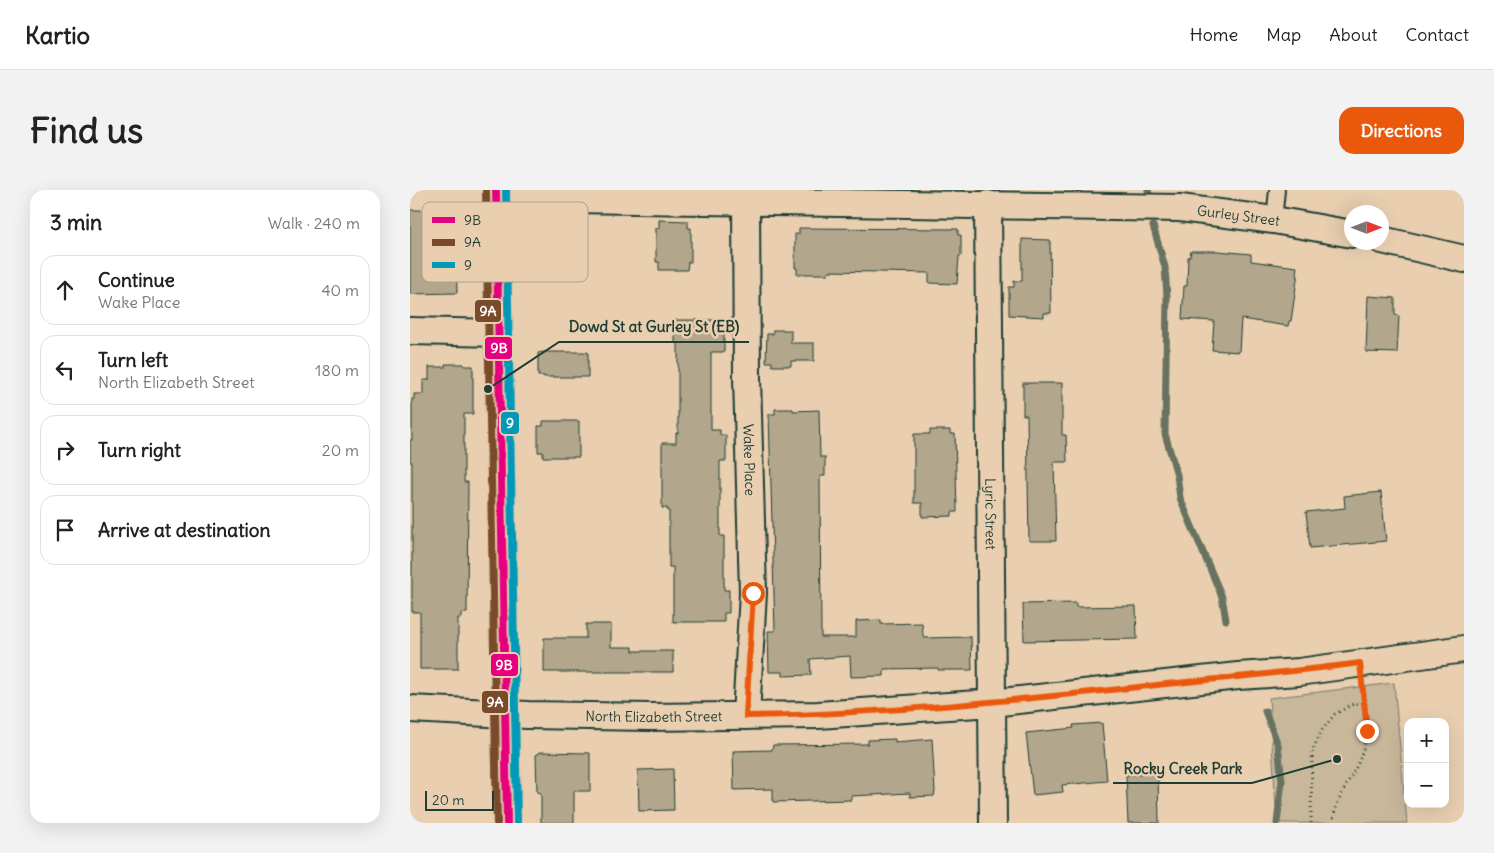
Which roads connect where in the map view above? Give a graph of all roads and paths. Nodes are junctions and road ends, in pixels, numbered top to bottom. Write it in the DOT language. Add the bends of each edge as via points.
graph roads {
  1 [pos="1277,190"];
  2 [pos="497,194"];
  3 [pos="823,196"];
  4 [pos="746,202"];
  5 [pos="988,204"];
  6 [pos="1274,220"];
  7 [pos="1344,233"];
  8 [pos="1389,242"];
  9 [pos="1464,259"];
  10 [pos="498,282"];
  11 [pos="410,331"];
  12 [pos="498,333"];
  13 [pos="1464,649"];
  14 [pos="1360,663"];
  15 [pos="1366,702"];
  16 [pos="992,703"];
  17 [pos="410,710"];
  18 [pos="504,713"];
  19 [pos="746,716"];
  20 [pos="507,823"];
  21 [pos="993,823"];
  22 [pos="1312,823"];
  23 [pos="1333,823"];
  1 -- 6 [label="lane"];
  2 -- 4 [label="street, Gurley Street"];
  3 -- 4 [label="street, Gurley Street"];
  3 -- 5 [label="street, Gurley Street"];
  4 -- 19 [label="street, Wake Place" via="753,593"];
  5 -- 6 [label="street, Gurley Street" via="1180,208"];
  5 -- 16 [label="street, Lyric Street"];
  6 -- 7 [label="street, Gurley Street"];
  8 -- 9 [label="street"];
  10 -- 12 [label="street"];
  11 -- 12 [label="street"];
  12 -- 18 [label="street"];
  13 -- 14 [label="street, North Elizabeth Street"];
  14 -- 15 [label="path"];
  14 -- 16 [label="street, North Elizabeth Street"];
  15 -- 22 [label="path" via="1353,704 1335,714 1322,730 1312,752"];
  15 -- 23 [label="path" via="1366,743 1342,791"];
  16 -- 19 [label="street, North Elizabeth Street" via="818,715"];
  16 -- 21 [label="street, Lyric Street"];
  17 -- 18 [label="street, North Elizabeth Street"];
  18 -- 19 [label="street, North Elizabeth Street"];
  18 -- 20 [label="street"];
}
